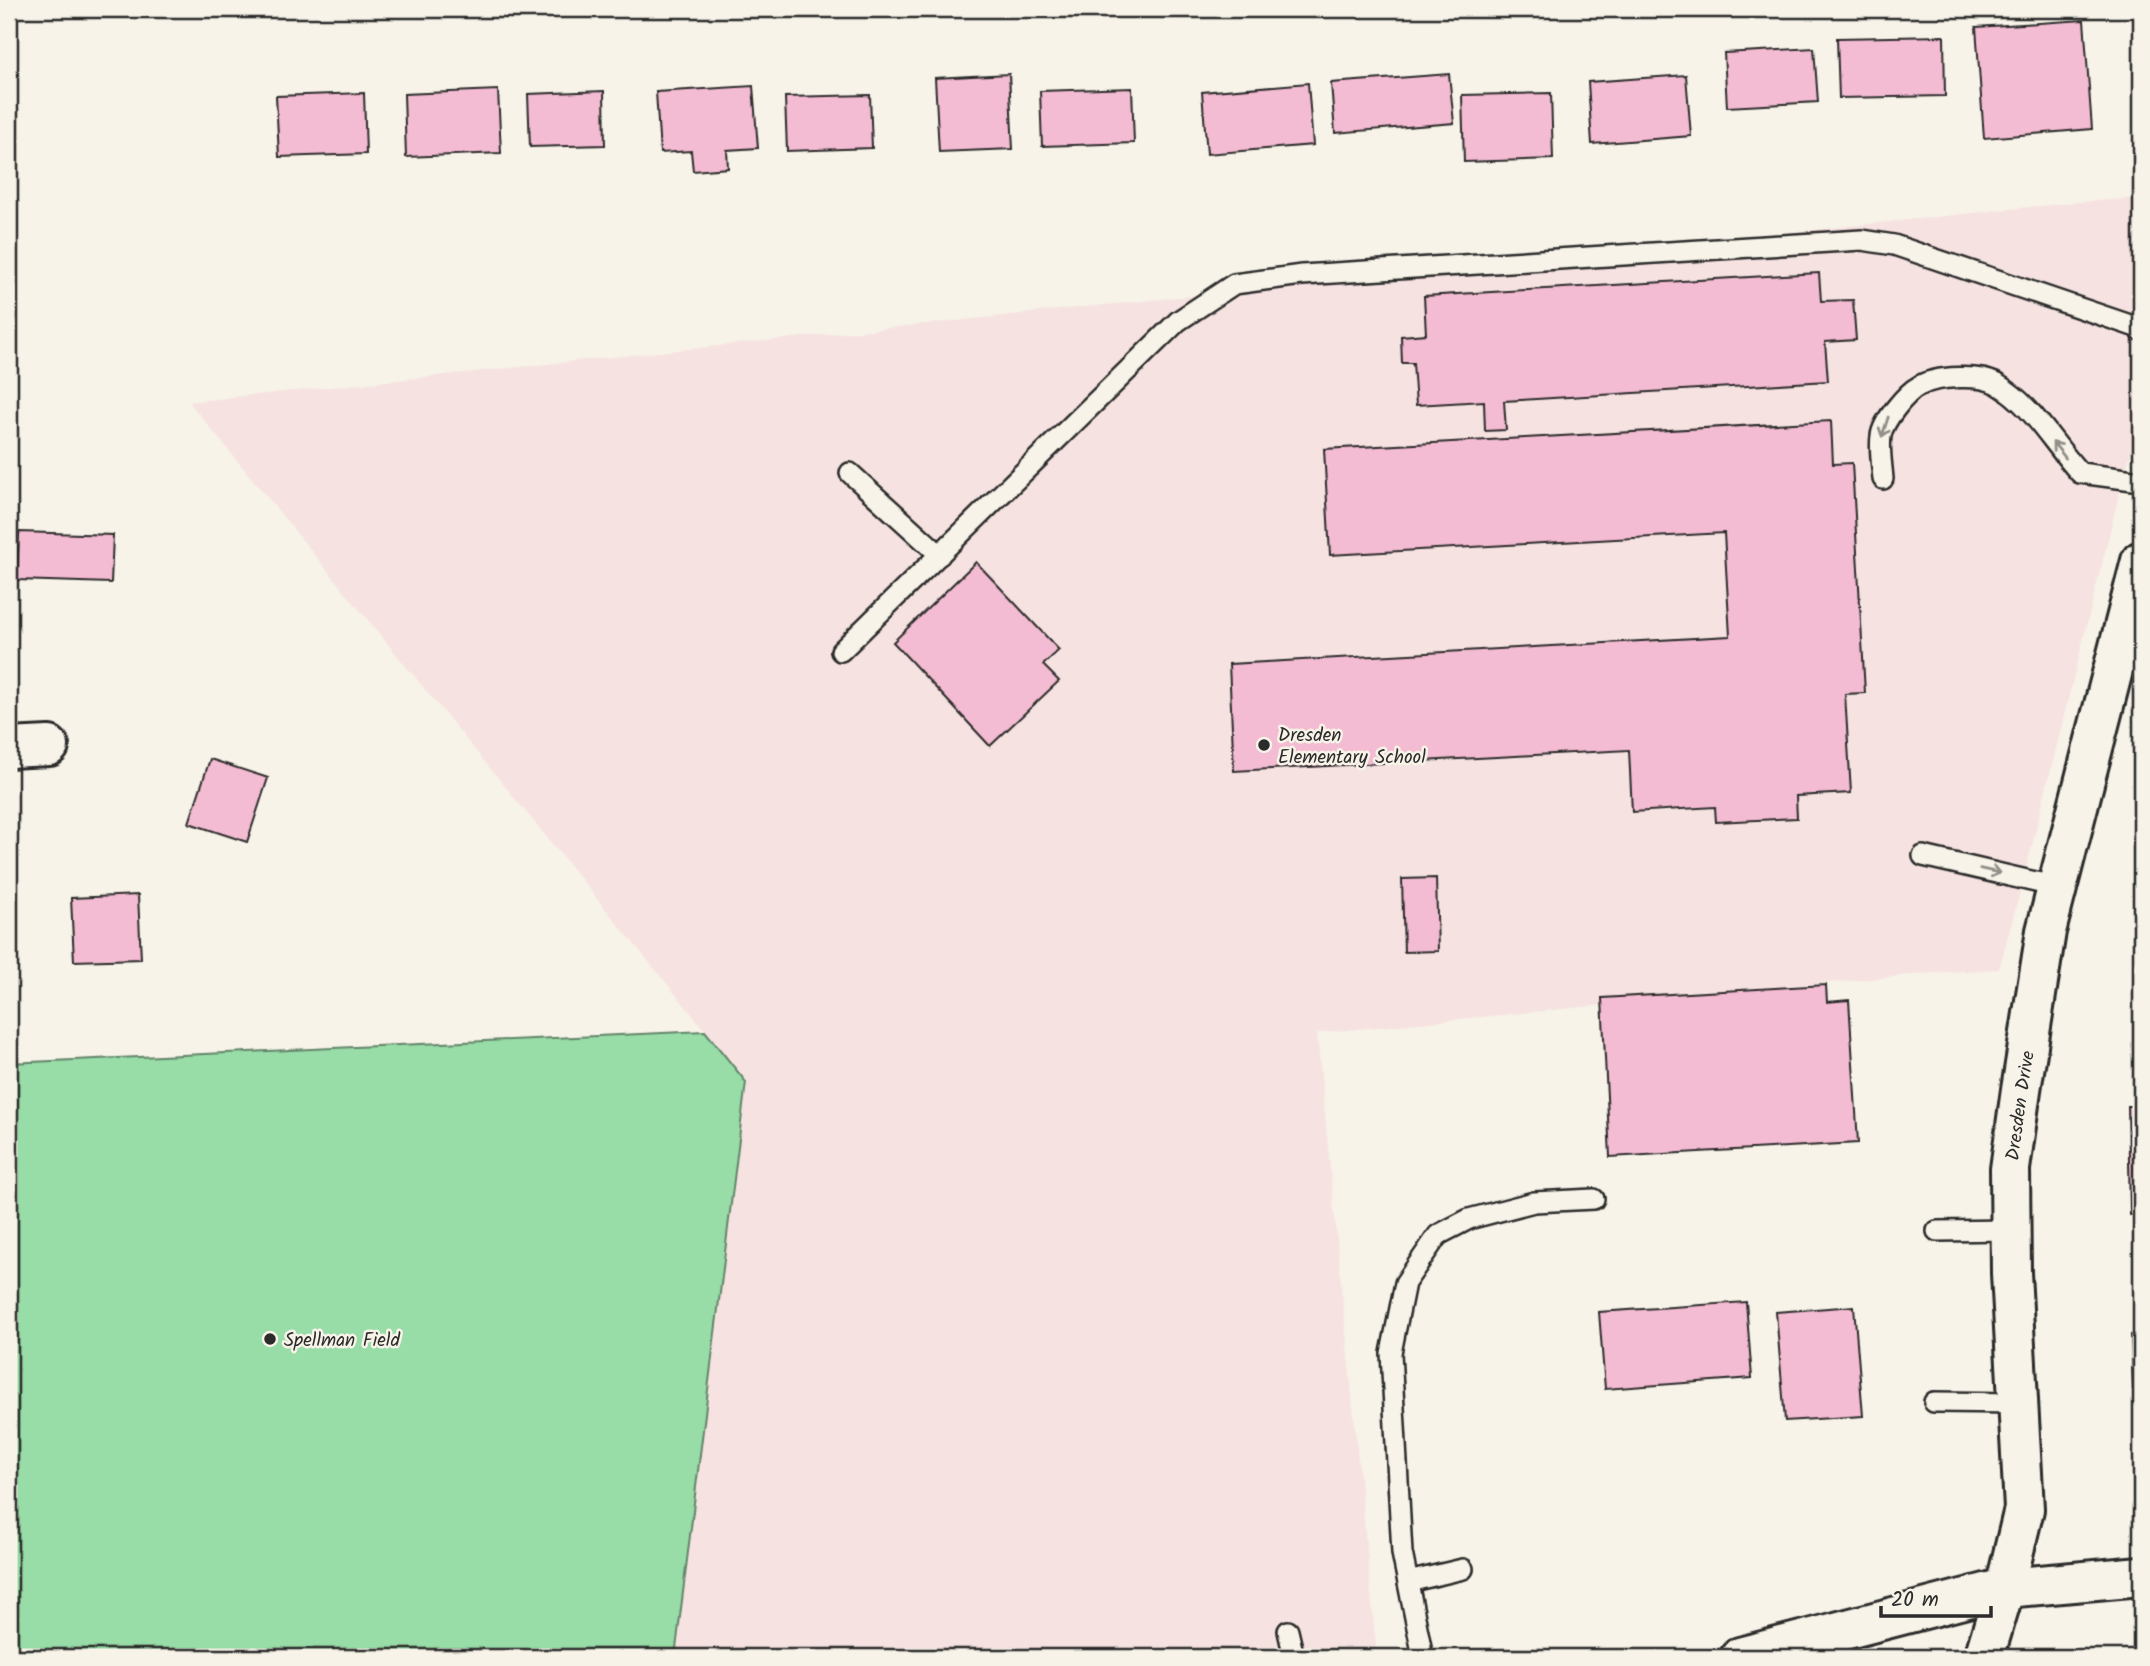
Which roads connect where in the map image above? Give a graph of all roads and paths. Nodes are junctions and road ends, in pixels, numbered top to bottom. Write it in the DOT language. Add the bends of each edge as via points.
graph roads {
  1 [pos="2141,331"];
  2 [pos="849,473"];
  3 [pos="1883,479"];
  4 [pos="2141,481"];
  5 [pos="940,555"];
  6 [pos="2141,561"];
  7 [pos="841,651"];
  8 [pos="49,746"];
  9 [pos="9,748"];
  10 [pos="1923,856"];
  11 [pos="2057,887"];
  12 [pos="1594,1199"];
  13 [pos="2011,1230"];
  14 [pos="1937,1231"];
  15 [pos="1934,1402"];
  16 [pos="2019,1403"];
  17 [pos="1463,1569"];
  18 [pos="2141,1576"];
  19 [pos="1408,1582"];
  20 [pos="2005,1588"];
  21 [pos="1287,1631"];
  22 [pos="1294,1657"];
  23 [pos="1423,1657"];
  24 [pos="1740,1657"];
  25 [pos="1984,1657"];
  1 -- 5 [label="lane" via="1894,245 1862,240 1301,275 1234,284 1178,321"];
  2 -- 5 [label="lane"];
  4 -- 3 [label="lane, one-way" via="2080,473 2030,409 1995,382 1960,376 1919,386 1888,416 1881,436"];
  5 -- 7 [label="lane"];
  6 -- 11 [label="street, Dresden Drive"];
  8 -- 9 [label="street"];
  10 -- 11 [label="lane, one-way"];
  11 -- 13 [label="street, Dresden Drive" via="2046,931 2012,1156"];
  12 -- 19 [label="lane" via="1534,1202 1469,1219 1438,1236 1405,1283 1391,1353 1402,1553"];
  13 -- 14 [label="lane"];
  13 -- 16 [label="street, Dresden Drive"];
  15 -- 16 [label="lane"];
  16 -- 20 [label="street, Dresden Drive" via="2024,1509"];
  17 -- 19 [label="lane"];
  18 -- 20 [label="street"];
  19 -- 23 [label="lane"];
  20 -- 24 [label="street"];
  20 -- 25 [label="street, Dresden Drive"];
  21 -- 22 [label="lane"];
}
